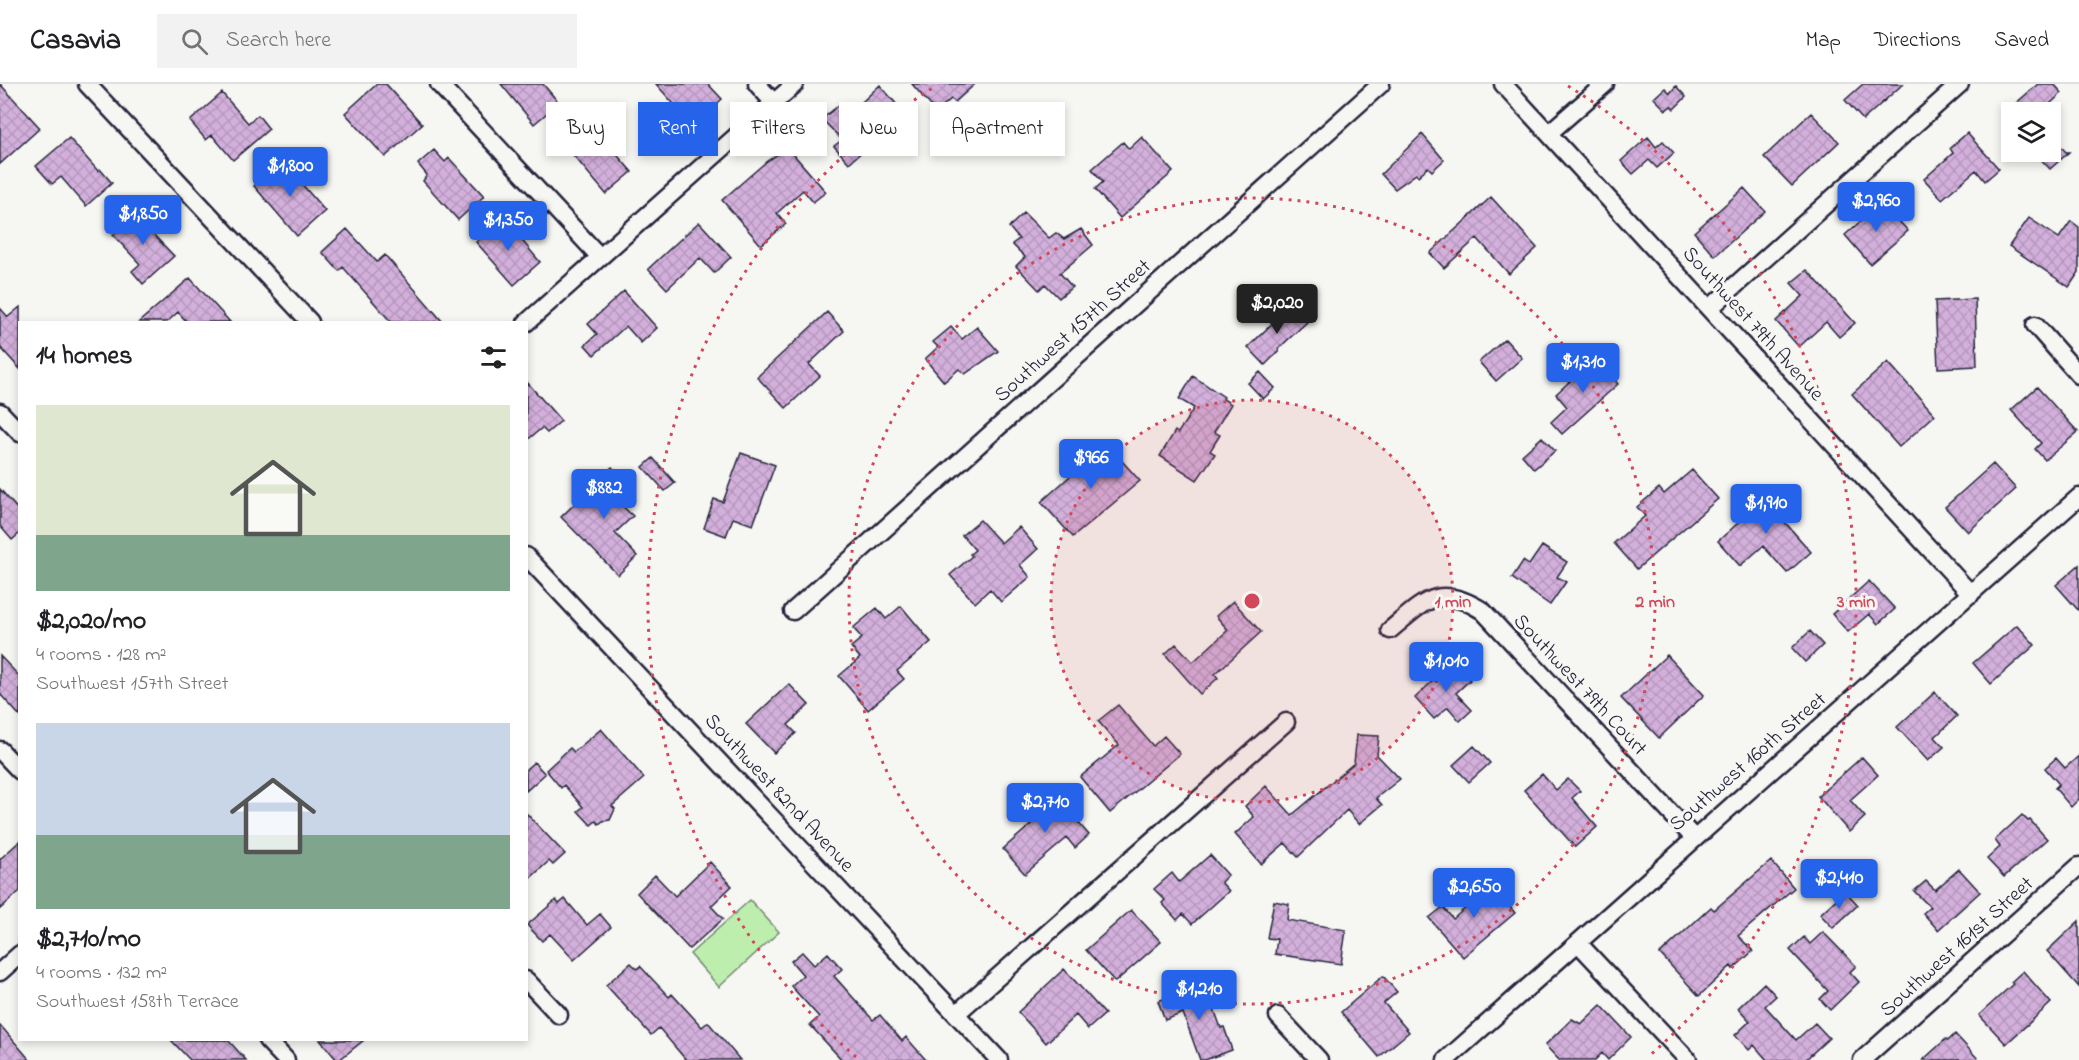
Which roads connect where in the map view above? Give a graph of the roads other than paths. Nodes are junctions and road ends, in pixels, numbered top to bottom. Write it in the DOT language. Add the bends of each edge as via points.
graph roads {
  1 [pos="87,84"];
  2 [pos="439,84"];
  3 [pos="757,84"];
  4 [pos="795,84"];
  5 [pos="1381,84"];
  6 [pos="1503,84"];
  7 [pos="1605,84"];
  8 [pos="1960,84"];
  9 [pos="773,102"];
  10 [pos="775,102"];
  11 [pos="1549,133"];
  12 [pos="730,142"];
  13 [pos="600,257"];
  14 [pos="1710,308"];
  15 [pos="309,321"];
  16 [pos="528,321"];
  17 [pos="2035,325"];
  18 [pos="2079,375"];
  19 [pos="0,412"];
  20 [pos="18,431"];
  21 [pos="2079,497"];
  22 [pos="528,558"];
  23 [pos="1971,594"];
  24 [pos="793,611"];
  25 [pos="1390,630"];
  26 [pos="1286,722"];
  27 [pos="0,750"];
  28 [pos="18,769"];
  29 [pos="1694,838"];
  30 [pos="2079,866"];
  31 [pos="1578,943"];
  32 [pos="18,956"];
  33 [pos="0,972"];
  34 [pos="528,982"];
  35 [pos="956,1014"];
  36 [pos="559,1015"];
  37 [pos="1278,1016"];
  38 [pos="268,1041"];
  39 [pos="286,1060"];
  40 [pos="999,1060"];
  41 [pos="1319,1060"];
  42 [pos="1446,1060"];
  43 [pos="1688,1060"];
  44 [pos="1862,1060"];
  1 -- 15 [label="street"];
  2 -- 13 [label="street"];
  3 -- 9 [label="street"];
  4 -- 10 [label="street"];
  5 -- 24 [label="street, Southwest 157th Street"];
  6 -- 11 [label="street, Southwest 79th Avenue"];
  7 -- 11 [label="street"];
  8 -- 14 [label="street"];
  11 -- 14 [label="street, Southwest 79th Avenue"];
  12 -- 13 [label="street"];
  13 -- 16 [label="street"];
  14 -- 23 [label="street, Southwest 79th Avenue"];
  17 -- 18 [label="street"];
  19 -- 20 [label="street"];
  21 -- 23 [label="street, Southwest 160th Street"];
  22 -- 35 [label="street, Southwest 82nd Avenue"];
  23 -- 29 [label="street, Southwest 160th Street"];
  25 -- 29 [label="street, Southwest 79th Court" via="1426,600 1438,597 1464,601 1483,611"];
  26 -- 35 [label="street"];
  27 -- 28 [label="street"];
  29 -- 31 [label="street, Southwest 160th Street"];
  30 -- 44 [label="street, Southwest 161st Street"];
  31 -- 42 [label="street, Southwest 160th Street"];
  31 -- 43 [label="street"];
  32 -- 33 [label="street"];
  34 -- 36 [label="street"];
  35 -- 40 [label="street, Southwest 82nd Avenue"];
  37 -- 41 [label="street"];
  38 -- 39 [label="street"];
}
